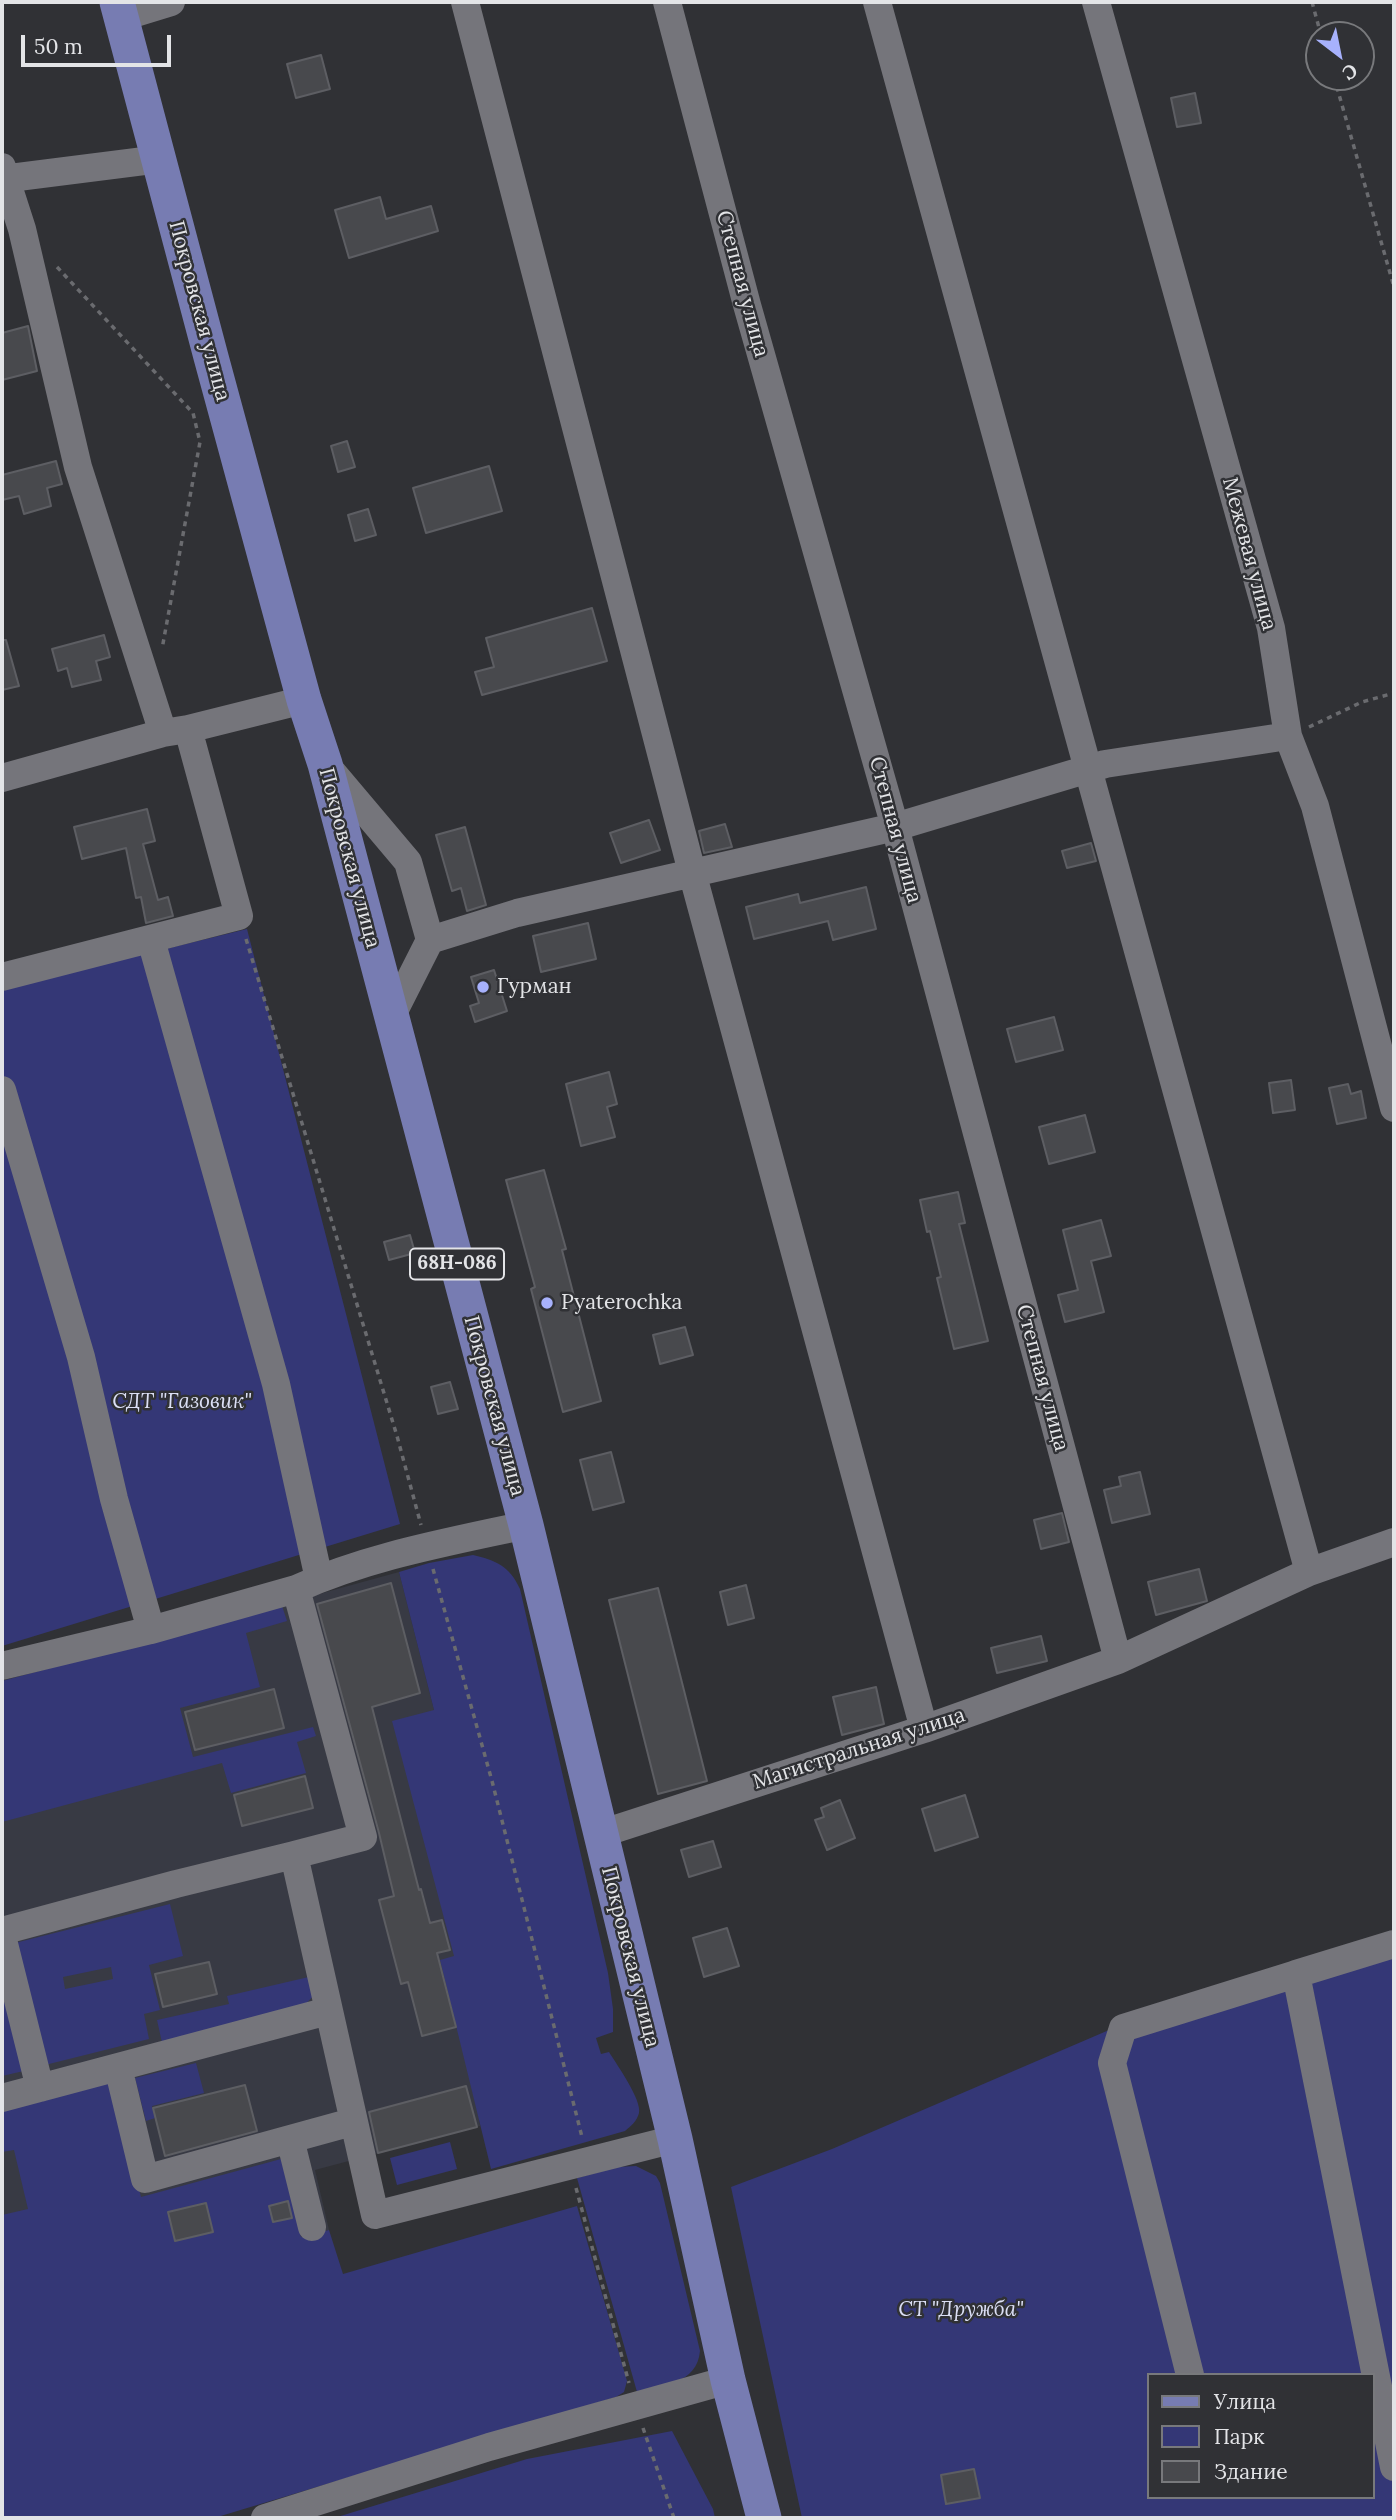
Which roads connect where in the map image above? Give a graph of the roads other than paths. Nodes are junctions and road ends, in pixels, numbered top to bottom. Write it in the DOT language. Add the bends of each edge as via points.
graph roads {
  1 [pos="171,2"];
  2 [pos="465,2"];
  3 [pos="667,2"];
  4 [pos="877,2"];
  5 [pos="1096,2"];
  6 [pos="119,9"];
  7 [pos="160,159"];
  8 [pos="3,175"];
  9 [pos="304,700"];
  10 [pos="176,731"];
  11 [pos="1288,736"];
  12 [pos="325,764"];
  13 [pos="1086,769"];
  14 [pos="2,778"];
  15 [pos="895,827"];
  16 [pos="692,872"];
  17 [pos="151,940"];
  18 [pos="430,940"];
  19 [pos="2,977"];
  20 [pos="391,1017"];
  21 [pos="2,1090"];
  22 [pos="1394,1108"];
  23 [pos="526,1525"];
  24 [pos="1394,1542"];
  25 [pos="1308,1572"];
  26 [pos="308,1584"];
  27 [pos="150,1630"];
  28 [pos="1118,1660"];
  29 [pos="2,1665"];
  30 [pos="924,1729"];
  31 [pos="600,1834"];
  32 [pos="294,1855"];
  33 [pos="2,1933"];
  34 [pos="1394,1944"];
  35 [pos="1296,1974"];
  36 [pos="328,2011"];
  37 [pos="118,2067"];
  38 [pos="40,2088"];
  39 [pos="2,2098"];
  40 [pos="352,2122"];
  41 [pos="290,2139"];
  42 [pos="675,2139"];
  43 [pos="312,2227"];
  44 [pos="1190,2373"];
  45 [pos="728,2380"];
  46 [pos="1394,2467"];
  47 [pos="265,2518"];
  48 [pos="764,2518"];
  1 -- 6 [label="street"];
  2 -- 16 [label="street"];
  3 -- 15 [label="street, Степная улица"];
  4 -- 13 [label="street"];
  5 -- 11 [label="street, Межевая улица" via="1271,628"];
  6 -- 7 [label="main road, Покровская улица / 68Н-086"];
  7 -- 8 [label="street"];
  7 -- 9 [label="main road, Покровская улица / 68Н-086"];
  8 -- 10 [label="street" via="22,229 78,467"];
  9 -- 10 [label="street"];
  9 -- 12 [label="main road, Покровская улица / 68Н-086"];
  10 -- 14 [label="street"];
  10 -- 17 [label="street" via="239,916"];
  11 -- 13 [label="street"];
  11 -- 22 [label="street, Межевая улица" via="1315,806"];
  12 -- 18 [label="street" via="408,862"];
  12 -- 20 [label="main road, Покровская улица / 68Н-086"];
  13 -- 15 [label="street"];
  13 -- 25 [label="street"];
  15 -- 16 [label="street"];
  15 -- 28 [label="street, Степная улица"];
  16 -- 18 [label="street" via="517,913"];
  16 -- 30 [label="street"];
  17 -- 19 [label="street"];
  17 -- 26 [label="street" via="276,1384"];
  18 -- 20 [label="street"];
  20 -- 23 [label="main road, Покровская улица / 68Н-086"];
  21 -- 27 [label="street" via="81,1357"];
  23 -- 26 [label="street" via="427,1546"];
  23 -- 31 [label="main road, Покровская улица / 68Н-086"];
  24 -- 25 [label="street, Магистральная улица"];
  25 -- 28 [label="street, Магистральная улица"];
  26 -- 27 [label="street"];
  26 -- 32 [label="street" via="363,1837"];
  27 -- 29 [label="street"];
  28 -- 30 [label="street, Магистральная улица"];
  30 -- 31 [label="street, Магистральная улица"];
  31 -- 42 [label="main road, Покровская улица / 68Н-086"];
  32 -- 33 [label="street"];
  32 -- 36 [label="street"];
  33 -- 38 [label="street"];
  34 -- 35 [label="street"];
  35 -- 44 [label="street" via="1123,2028 1112,2063"];
  35 -- 46 [label="street"];
  36 -- 37 [label="street"];
  36 -- 40 [label="street"];
  37 -- 38 [label="street"];
  37 -- 41 [label="street" via="145,2179"];
  38 -- 39 [label="street"];
  40 -- 41 [label="street"];
  40 -- 42 [label="street" via="375,2215"];
  41 -- 43 [label="street"];
  42 -- 45 [label="main road, Покровская улица / 68Н-086"];
  45 -- 47 [label="street" via="489,2447"];
  45 -- 48 [label="main road, Покровская улица / 68Н-086"];
}
